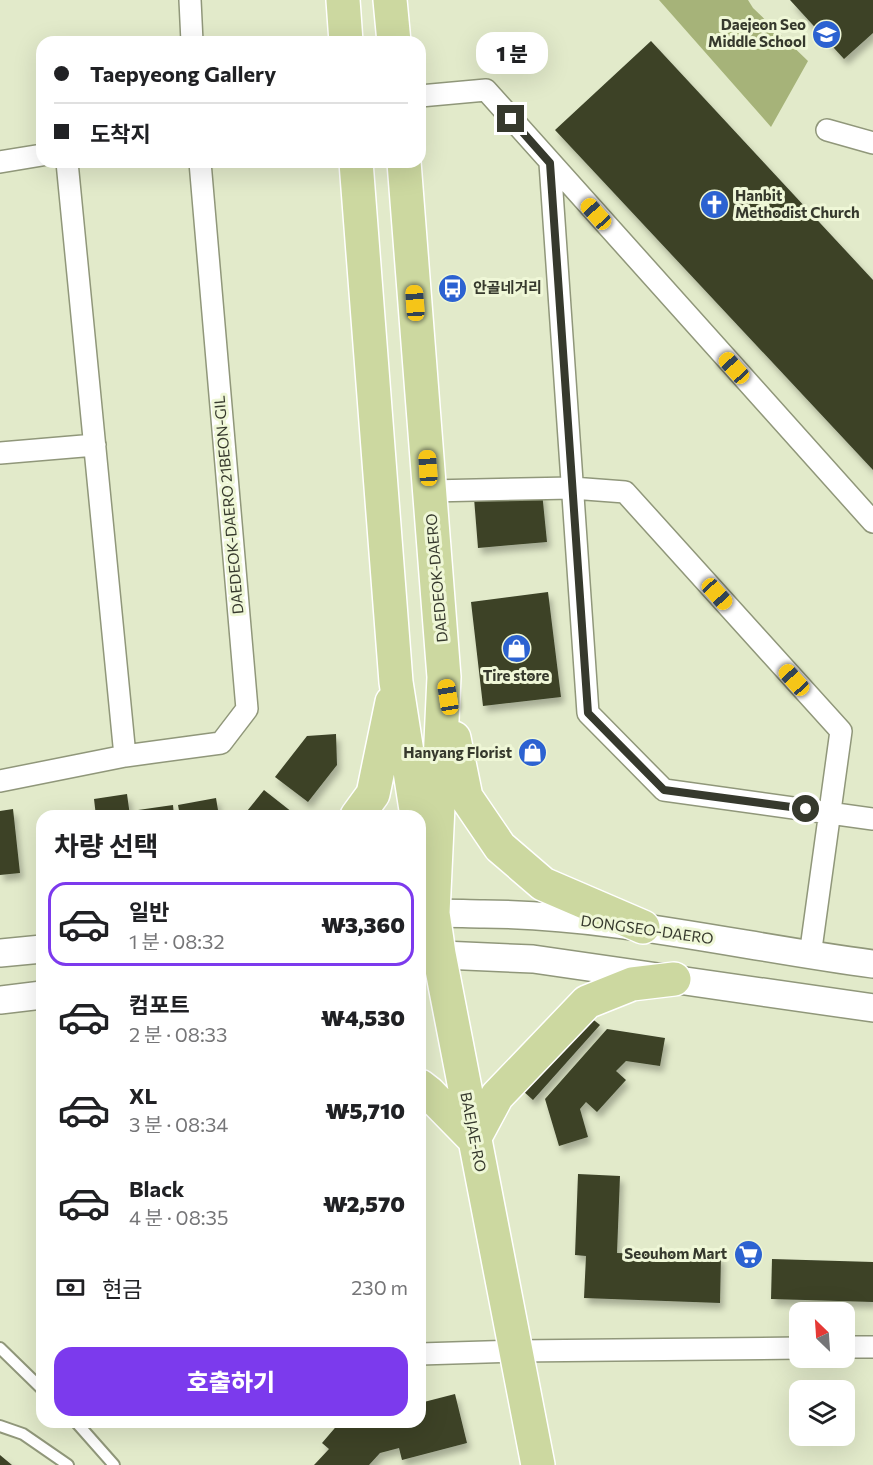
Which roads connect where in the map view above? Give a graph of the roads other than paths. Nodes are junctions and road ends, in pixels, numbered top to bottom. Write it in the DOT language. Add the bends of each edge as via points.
graph roads {
  1 [pos="190,0"];
  2 [pos="343,0"];
  3 [pos="390,0"];
  4 [pos="192,36"];
  5 [pos="346,36"];
  6 [pos="393,36"];
  7 [pos="426,95"];
  8 [pos="827,130"];
  9 [pos="873,143"];
  10 [pos="36,156"];
  11 [pos="0,162"];
  12 [pos="550,163"];
  13 [pos="68,168"];
  14 [pos="201,168"];
  15 [pos="356,168"];
  16 [pos="404,168"];
  17 [pos="95,445"];
  18 [pos="0,453"];
  19 [pos="572,488"];
  20 [pos="430,491"];
  21 [pos="873,522"];
  22 [pos="444,677"];
  23 [pos="396,682"];
  24 [pos="125,756"];
  25 [pos="0,781"];
  26 [pos="361,810"];
  27 [pos="416,810"];
  28 [pos="830,813"];
  29 [pos="873,819"];
  30 [pos="426,914"];
  31 [pos="643,927"];
  32 [pos="36,950"];
  33 [pos="0,953"];
  34 [pos="429,954"];
  35 [pos="810,956"];
  36 [pos="873,964"];
  37 [pos="674,979"];
  38 [pos="36,996"];
  39 [pos="0,1000"];
  40 [pos="873,1008"];
  41 [pos="426,1091"];
  42 [pos="474,1139"];
  43 [pos="855,1347"];
  44 [pos="873,1347"];
  45 [pos="0,1348"];
  46 [pos="789,1348"];
  47 [pos="516,1351"];
  48 [pos="426,1354"];
  49 [pos="36,1383"];
  50 [pos="0,1426"];
  51 [pos="81,1428"];
  52 [pos="68,1465"];
  53 [pos="114,1465"];
  54 [pos="538,1465"];
  1 -- 4 [label="street"];
  2 -- 5 [label="main road"];
  3 -- 6 [label="main road"];
  7 -- 12 [label="street" via="486,90"];
  8 -- 9 [label="street"];
  10 -- 11 [label="street"];
  12 -- 19 [label="street"];
  12 -- 21 [label="street"];
  13 -- 17 [label="street"];
  14 -- 24 [label="street, DAEDEOK-DAERO 21BEON-GIL" via="247,709 221,743"];
  15 -- 23 [label="main road"];
  16 -- 20 [label="main road, DAEDEOK-DAERO"];
  17 -- 18 [label="street"];
  17 -- 24 [label="street"];
  19 -- 20 [label="street"];
  19 -- 28 [label="street" via="625,492 841,731"];
  19 -- 28 [label="street" via="588,713 664,790"];
  20 -- 22 [label="main road, DAEDEOK-DAERO"];
  22 -- 30 [label="main road, DAEDEOK-DAERO"];
  22 -- 31 [label="main road" via="466,797 500,847 543,884"];
  23 -- 26 [label="main road" via="373,794"];
  23 -- 27 [label="main road"];
  24 -- 25 [label="street, DAEDEOK-DAERO 21BEON-GIL"];
  28 -- 29 [label="street"];
  28 -- 35 [label="street"];
  30 -- 31 [label="street, DONGSEO-DAERO" via="528,914"];
  30 -- 34 [label="main road, BAEJAE-RO"];
  31 -- 35 [label="street, DONGSEO-DAERO"];
  32 -- 33 [label="street"];
  34 -- 37 [label="street" via="533,959"];
  34 -- 42 [label="main road, BAEJAE-RO"];
  35 -- 36 [label="street, DONGSEO-DAERO"];
  37 -- 40 [label="street"];
  37 -- 42 [label="main road" via="632,984 587,1002 497,1096"];
  38 -- 39 [label="street"];
  41 -- 42 [label="main road"];
  42 -- 47 [label="main road, BAEJAE-RO"];
  43 -- 44 [label="street"];
  45 -- 49 [label="lane"];
  46 -- 47 [label="street"];
  47 -- 48 [label="street"];
  47 -- 54 [label="main road, BAEJAE-RO"];
  50 -- 52 [label="lane" via="23,1434"];
  51 -- 53 [label="lane"];
}
